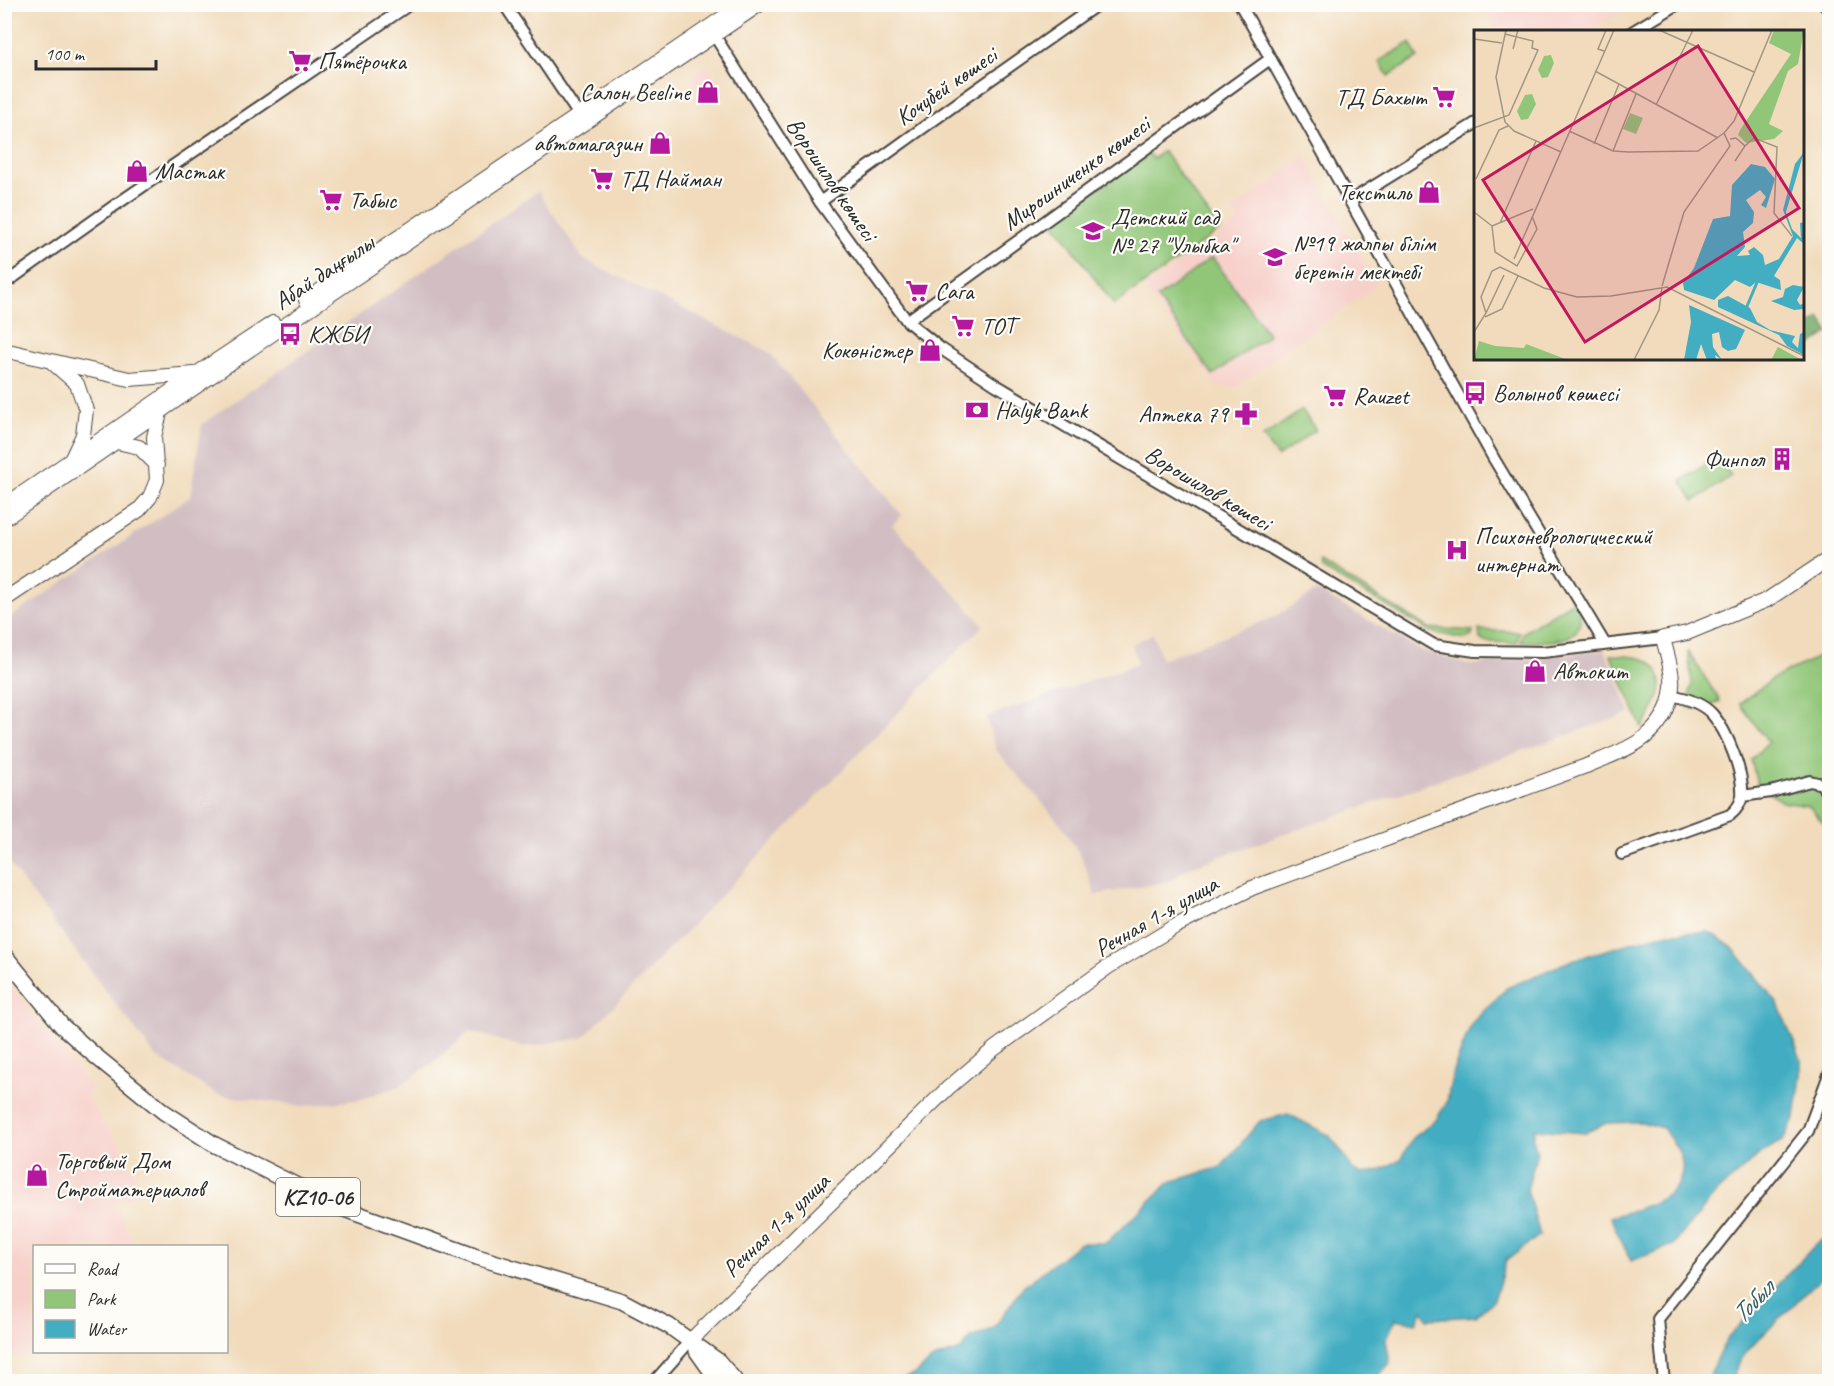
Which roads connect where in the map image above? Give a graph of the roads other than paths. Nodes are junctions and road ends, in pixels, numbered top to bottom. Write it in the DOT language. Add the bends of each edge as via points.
graph roads {
  1 [pos="410,4"];
  2 [pos="504,4"];
  3 [pos="743,4"];
  4 [pos="760,4"];
  5 [pos="1098,4"];
  6 [pos="1240,4"];
  7 [pos="1678,4"];
  8 [pos="1824,4"];
  9 [pos="1830,11"];
  10 [pos="1635,30"];
  11 [pos="712,31"];
  12 [pos="1270,58"];
  13 [pos="582,119"];
  14 [pos="1474,124"];
  15 [pos="1350,201"];
  16 [pos="820,202"];
  17 [pos="4,284"];
  18 [pos="907,321"];
  19 [pos="4,350"];
  20 [pos="52,362"];
  21 [pos="196,374"];
  22 [pos="160,413"];
  23 [pos="117,442"];
  24 [pos="71,460"];
  25 [pos="157,465"];
  26 [pos="4,506"];
  27 [pos="4,519"];
  28 [pos="1830,558"];
  29 [pos="4,600"];
  30 [pos="1663,638"];
  31 [pos="1605,644"];
  32 [pos="1671,695"];
  33 [pos="1742,796"];
  34 [pos="1830,800"];
  35 [pos="1622,854"];
  36 [pos="4,955"];
  37 [pos="1830,1072"];
  38 [pos="690,1341"];
  39 [pos="654,1382"];
  40 [pos="719,1382"];
  41 [pos="736,1382"];
  42 [pos="1665,1382"];
  1 -- 17 [label="street"];
  2 -- 13 [label="street"];
  3 -- 11 [label="main road, Абай даңғылы"];
  4 -- 11 [label="main road, Абай даңғылы"];
  5 -- 16 [label="street, Кочубей көшесі"];
  6 -- 12 [label="street"];
  7 -- 10 [label="street"];
  8 -- 9 [label="street"];
  11 -- 13 [label="main road, Абай даңғылы"];
  11 -- 16 [label="street, Ворошилов көшесі"];
  12 -- 15 [label="street"];
  12 -- 18 [label="street, Мирошниченко көшесі"];
  13 -- 21 [label="main road, Абай даңғылы"];
  13 -- 22 [label="main road, Абай даңғылы"];
  14 -- 15 [label="street"];
  15 -- 31 [label="street" via="1494,459"];
  16 -- 18 [label="street, Ворошилов көшесі"];
  18 -- 31 [label="street, Ворошилов көшесі" via="996,385 1434,645 1511,653"];
  19 -- 20 [label="main road"];
  20 -- 21 [label="main road" via="129,379"];
  20 -- 24 [label="main road" via="77,384 86,410 83,435"];
  21 -- 24 [label="main road, Абай даңғылы"];
  22 -- 23 [label="main road, Абай даңғылы"];
  22 -- 25 [label="main road" via="153,437"];
  23 -- 25 [label="main road" via="139,447"];
  23 -- 27 [label="main road, Абай даңғылы"];
  24 -- 26 [label="main road, Абай даңғылы"];
  25 -- 29 [label="main road" via="157,480 139,510"];
  28 -- 30 [label="main road" via="1767,600 1687,633"];
  30 -- 31 [label="street, Ворошилов көшесі"];
  30 -- 32 [label="main road, Речная 1-я улица" via="1673,681"];
  32 -- 33 [label="street" via="1686,698 1712,714 1734,753"];
  32 -- 38 [label="main road, Речная 1-я улица" via="1655,728 1644,740 1624,751 1252,888 1176,926 1108,967 994,1049 948,1088"];
  33 -- 34 [label="street" via="1810,781 1822,784"];
  33 -- 35 [label="street" via="1738,808 1730,815"];
  36 -- 38 [label="highway, KZ10-06" via="62,1026 93,1054 164,1112 215,1145 339,1207 477,1257 622,1301"];
  37 -- 42 [label="street" via="1808,1131 1658,1319"];
  38 -- 39 [label="street"];
  38 -- 40 [label="highway, KZ10-06"];
  38 -- 41 [label="highway, KZ10-06" via="718,1361"];
}
